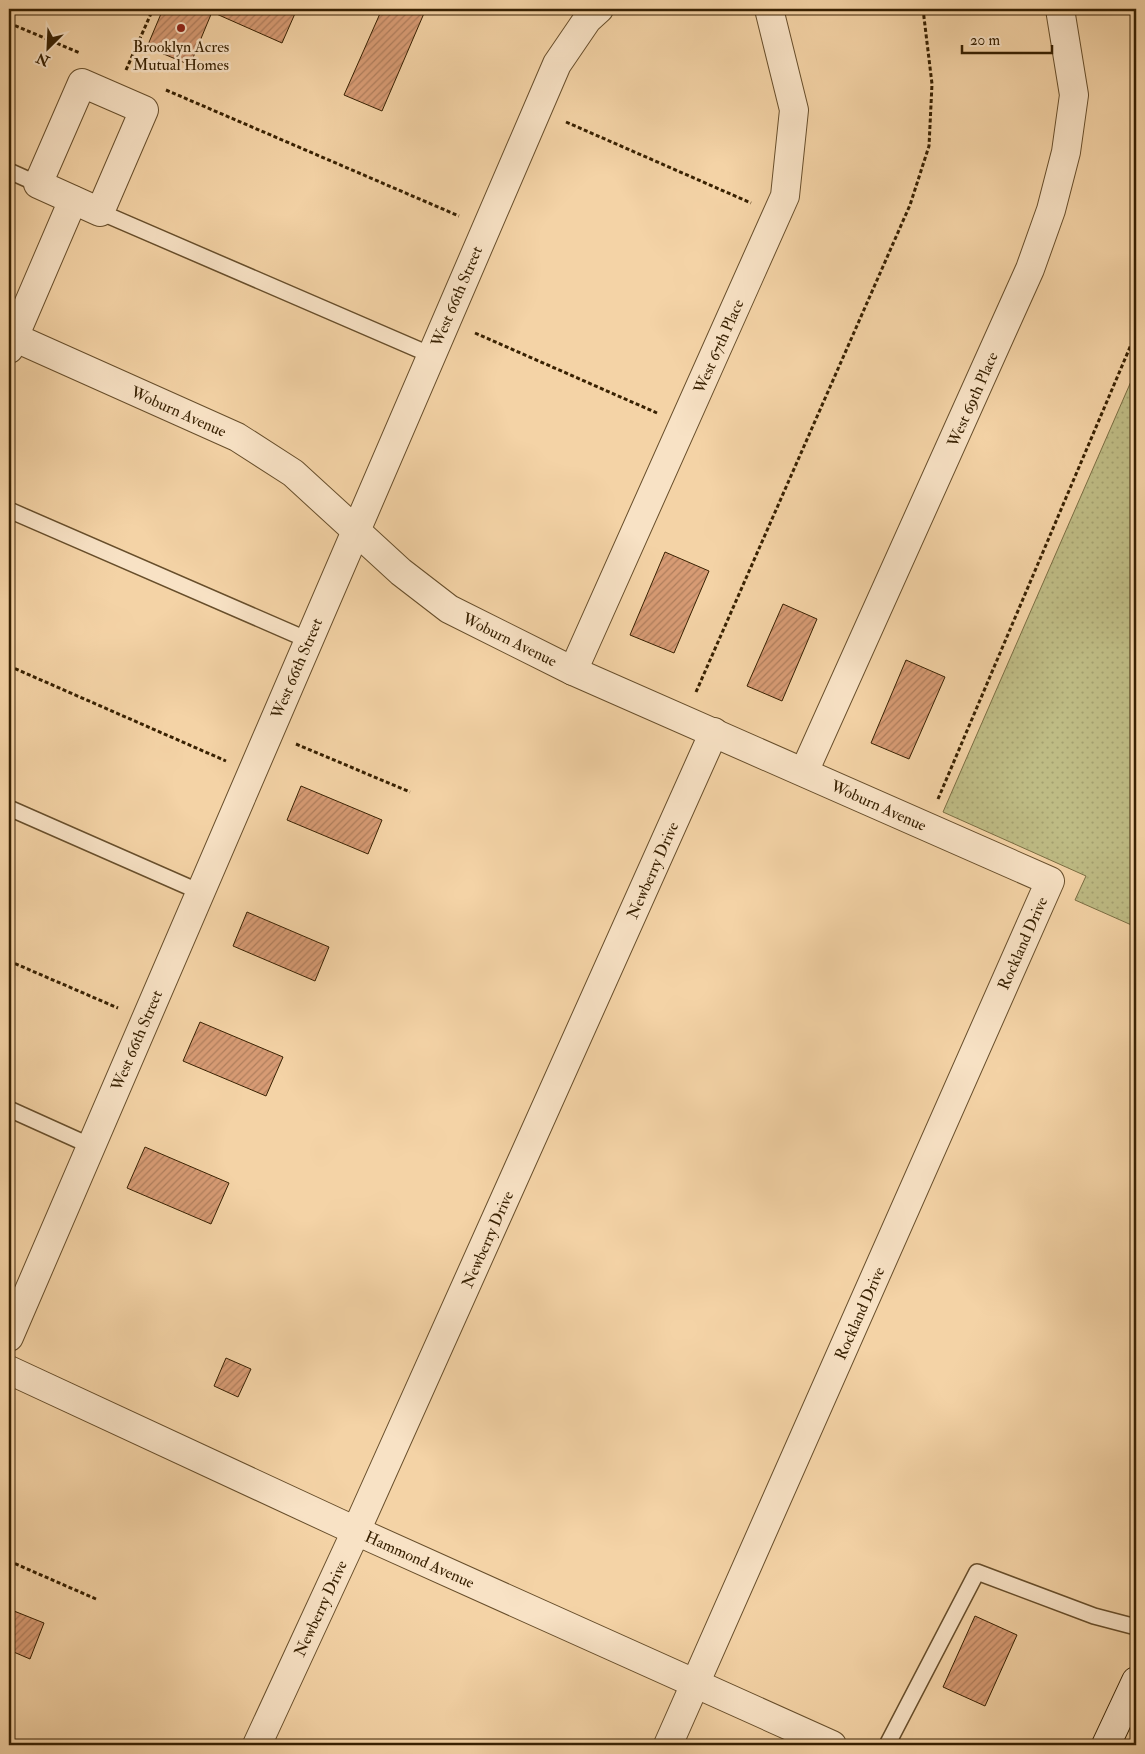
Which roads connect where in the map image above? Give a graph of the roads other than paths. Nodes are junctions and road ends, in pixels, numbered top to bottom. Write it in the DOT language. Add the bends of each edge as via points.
graph roads {
  1 [pos="599,9"];
  2 [pos="770,9"];
  3 [pos="1060,9"];
  4 [pos="9,172"];
  5 [pos="38,184"];
  6 [pos="73,200"];
  7 [pos="100,212"];
  8 [pos="10,340"];
  9 [pos="431,355"];
  10 [pos="9,510"];
  11 [pos="355,531"];
  12 [pos="308,640"];
  13 [pos="573,671"];
  14 [pos="714,732"];
  15 [pos="804,772"];
  16 [pos="9,808"];
  17 [pos="1050,881"];
  18 [pos="200,892"];
  19 [pos="9,1109"];
  20 [pos="91,1146"];
  21 [pos="9,1337"];
  22 [pos="9,1370"];
  23 [pos="356,1531"];
  24 [pos="1136,1627"];
  25 [pos="697,1682"];
  26 [pos="1136,1682"];
  27 [pos="1130,1711"];
  28 [pos="257,1745"];
  29 [pos="668,1745"];
  30 [pos="832,1745"];
  31 [pos="887,1745"];
  32 [pos="1106,1745"];
  1 -- 9 [label="street, West 66th Street" via="587,20 557,64"];
  2 -- 13 [label="street, West 67th Place" via="794,110 785,196"];
  3 -- 15 [label="street, West 69th Place" via="1074,95 1066,152 1051,210 1030,269"];
  4 -- 5 [label="lane"];
  5 -- 6 [label="street"];
  5 -- 7 [label="street" via="82,83 144,110"];
  6 -- 7 [label="street"];
  6 -- 8 [label="street"];
  7 -- 9 [label="lane"];
  8 -- 11 [label="street, Woburn Avenue" via="236,437 293,473"];
  9 -- 11 [label="street, West 66th Street"];
  10 -- 12 [label="lane"];
  11 -- 12 [label="street, West 66th Street"];
  11 -- 13 [label="street, Woburn Avenue" via="449,609"];
  12 -- 18 [label="street, West 66th Street"];
  13 -- 14 [label="street, Woburn Avenue"];
  14 -- 15 [label="street, Woburn Avenue"];
  14 -- 23 [label="street, Newberry Drive"];
  15 -- 17 [label="street, Woburn Avenue"];
  16 -- 18 [label="lane"];
  17 -- 25 [label="street, Rockland Drive"];
  18 -- 20 [label="street, West 66th Street"];
  19 -- 20 [label="lane"];
  20 -- 21 [label="street, West 66th Street"];
  22 -- 23 [label="street, Hammond Avenue"];
  23 -- 25 [label="street, Hammond Avenue"];
  23 -- 28 [label="street, Newberry Drive"];
  24 -- 31 [label="lane" via="1094,1616 977,1572"];
  25 -- 29 [label="street, Rockland Drive"];
  25 -- 30 [label="street, Hammond Avenue"];
  26 -- 27 [label="street"];
  27 -- 32 [label="street"];
}
